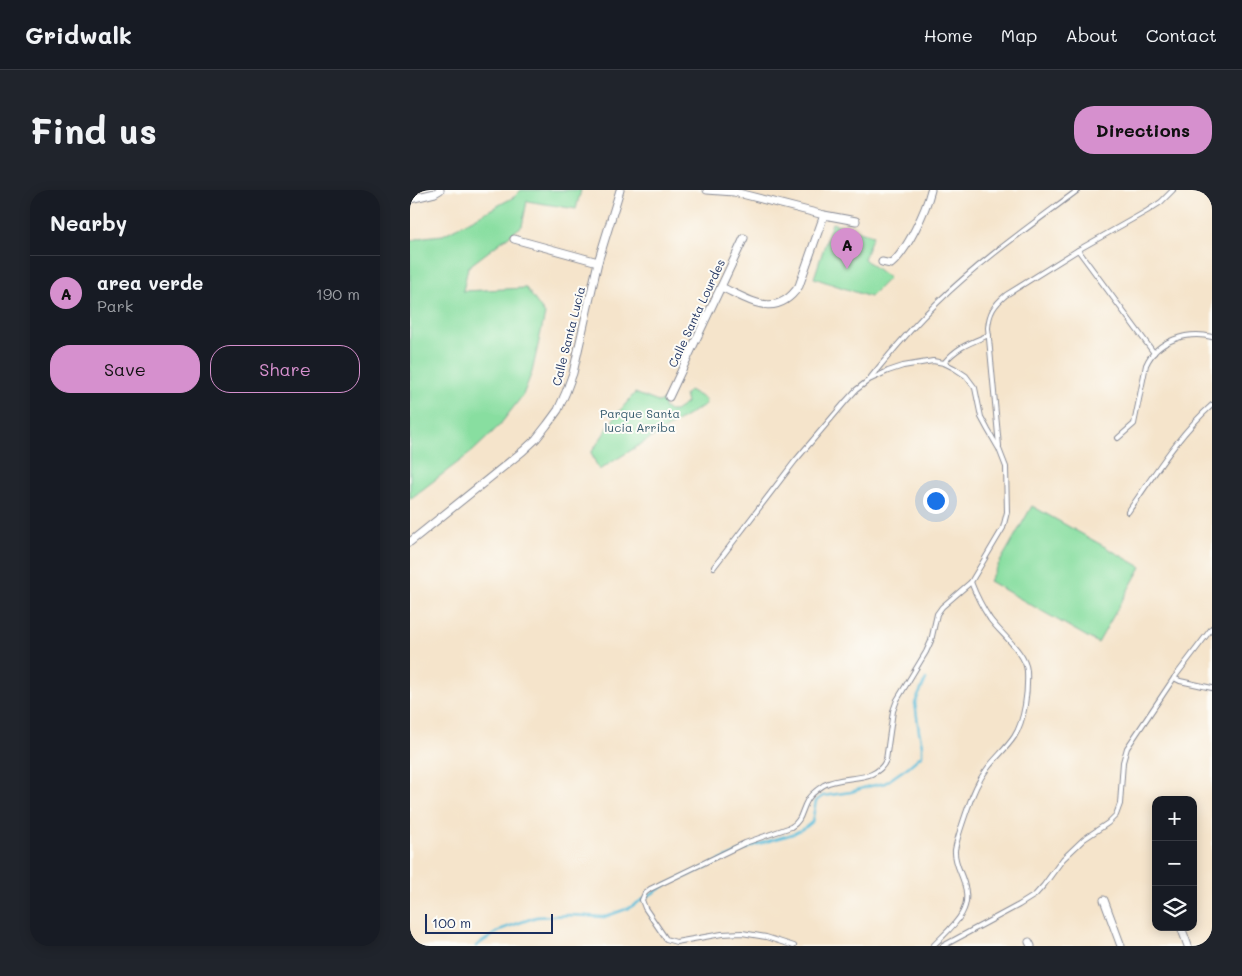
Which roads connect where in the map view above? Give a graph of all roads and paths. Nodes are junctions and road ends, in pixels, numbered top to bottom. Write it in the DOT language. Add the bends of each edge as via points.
graph roads {
  1 [pos="440,190"];
  2 [pos="620,190"];
  3 [pos="707,190"];
  4 [pos="931,190"];
  5 [pos="1078,190"];
  6 [pos="1174,190"];
  7 [pos="410,199"];
  8 [pos="824,215"];
  9 [pos="856,222"];
  10 [pos="744,238"];
  11 [pos="514,239"];
  12 [pos="1078,250"];
  13 [pos="598,262"];
  14 [pos="882,262"];
  15 [pos="721,288"];
  16 [pos="989,336"];
  17 [pos="1212,337"];
  18 [pos="1154,353"];
  19 [pos="944,363"];
  20 [pos="869,380"];
  21 [pos="668,397"];
  22 [pos="1212,405"];
  23 [pos="1118,438"];
  24 [pos="999,449"];
  25 [pos="1128,512"];
  26 [pos="410,542"];
  27 [pos="714,567"];
  28 [pos="971,582"];
  29 [pos="1212,628"];
  30 [pos="1174,678"];
  31 [pos="1212,688"];
  32 [pos="1104,900"];
  33 [pos="1182,931"];
  34 [pos="794,946"];
  35 [pos="933,946"];
  36 [pos="943,946"];
  37 [pos="1121,946"];
  38 [pos="1188,946"];
  1 -- 7 [label="street"];
  2 -- 13 [label="street, Calle Santa Lucía"];
  3 -- 8 [label="street" via="734,192"];
  4 -- 14 [label="street" via="918,225 903,250 891,264"];
  5 -- 20 [label="lane" via="995,253 938,302"];
  6 -- 12 [label="lane" via="1147,211"];
  8 -- 9 [label="street"];
  8 -- 15 [label="street" via="799,286 786,300 761,305"];
  10 -- 15 [label="street, Calle Santa Lourdes"];
  11 -- 13 [label="street"];
  12 -- 16 [label="lane" via="998,301 989,319"];
  12 -- 18 [label="lane"];
  13 -- 26 [label="street, Calle Santa Lucía" via="573,373 558,410 536,439"];
  15 -- 21 [label="street, Calle Santa Lourdes"];
  16 -- 19 [label="lane" via="963,346"];
  16 -- 24 [label="lane"];
  17 -- 18 [label="lane" via="1187,336 1171,340"];
  18 -- 23 [label="lane" via="1146,365 1134,424"];
  19 -- 20 [label="lane" via="903,366"];
  19 -- 24 [label="lane" via="966,376 975,388 981,417"];
  20 -- 27 [label="lane" via="856,390 795,461"];
  22 -- 25 [label="lane" via="1164,459"];
  24 -- 28 [label="lane" via="1006,468 1007,512 1003,528"];
  28 -- 34 [label="lane" via="937,614 926,652 897,700 886,760 880,770 875,774 826,784 807,800 796,824 745,842 666,880 650,888 642,900 666,939 676,942 742,934"];
  28 -- 35 [label="lane" via="991,620 1023,659 1027,668 1026,693 1022,721 1014,737 976,785 959,834 955,851 967,896 966,906 960,918"];
  29 -- 30 [label="lane"];
  30 -- 31 [label="lane"];
  30 -- 36 [label="lane" via="1127,748 1116,814 1084,838 1035,895"];
  32 -- 37 [label="street"];
  33 -- 38 [label="street"];
}
